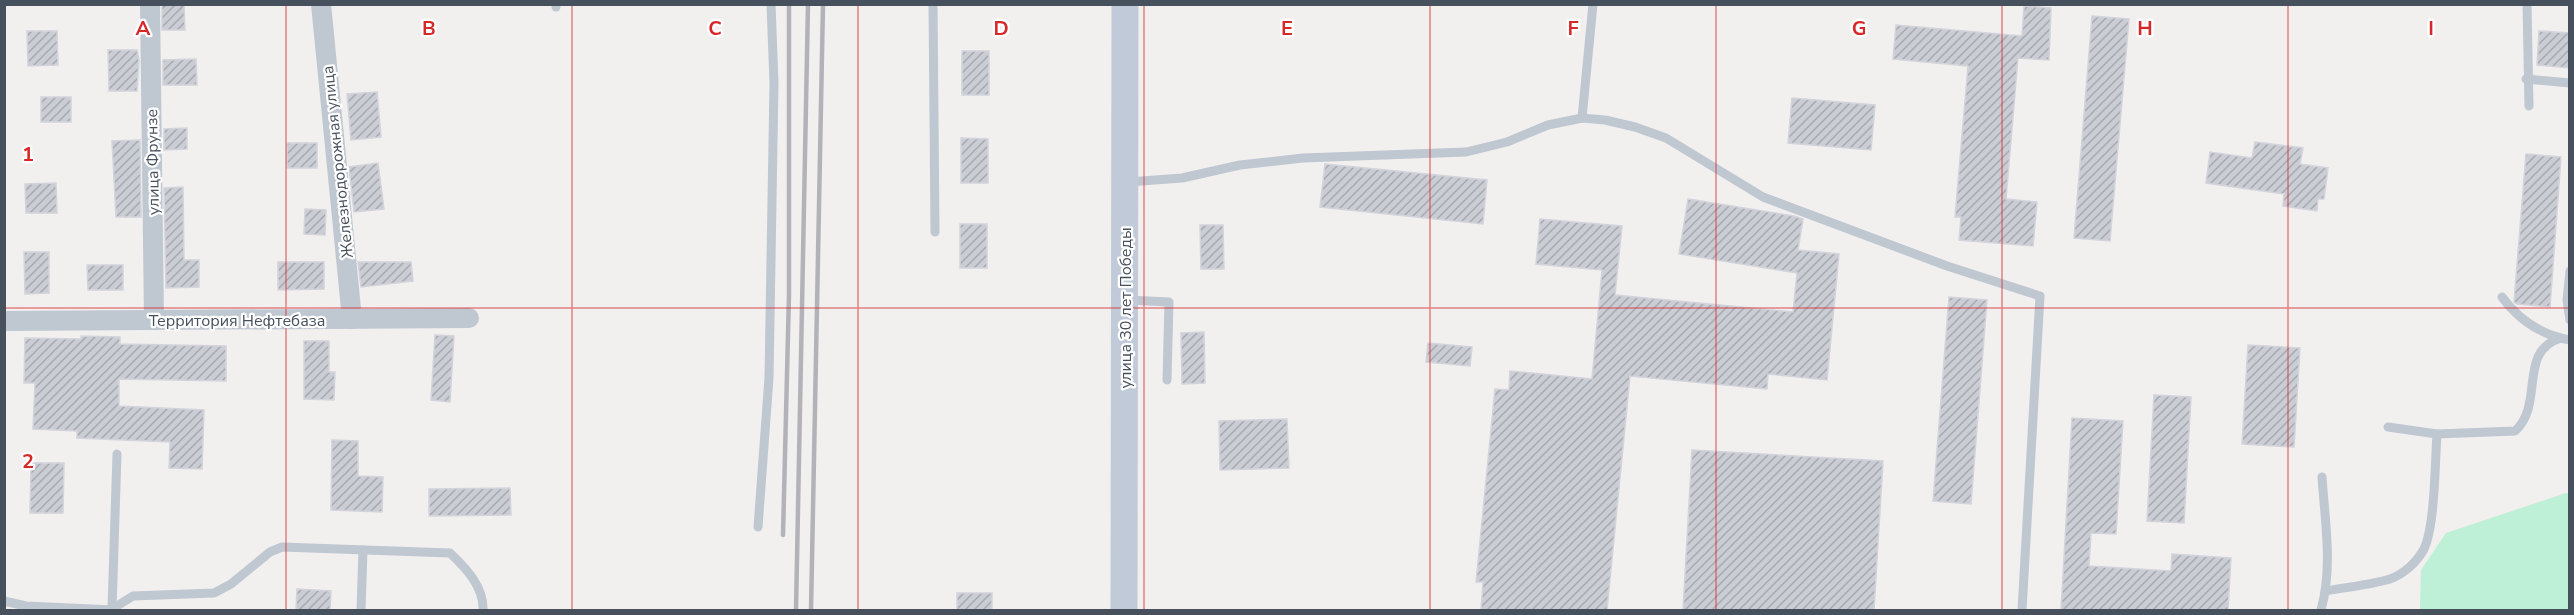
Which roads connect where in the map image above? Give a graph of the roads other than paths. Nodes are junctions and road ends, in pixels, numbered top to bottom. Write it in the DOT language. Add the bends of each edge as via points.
graph roads {
  1 [pos="150,4"];
  2 [pos="321,4"];
  3 [pos="771,4"];
  4 [pos="933,4"];
  5 [pos="1125,4"];
  6 [pos="1593,4"];
  7 [pos="2527,4"];
  8 [pos="2526,79"];
  9 [pos="2570,83"];
  10 [pos="2529,106"];
  11 [pos="1582,118"];
  12 [pos="1125,182"];
  13 [pos="935,232"];
  14 [pos="2570,271"];
  15 [pos="2502,297"];
  16 [pos="1125,299"];
  17 [pos="469,318"];
  18 [pos="352,319"];
  19 [pos="154,320"];
  20 [pos="2570,320"];
  21 [pos="4,321"];
  22 [pos="2565,339"];
  23 [pos="1167,380"];
  24 [pos="2388,427"];
  25 [pos="2437,434"];
  26 [pos="117,454"];
  27 [pos="2322,477"];
  28 [pos="758,527"];
  29 [pos="363,550"];
  30 [pos="2326,591"];
  31 [pos="4,601"];
  32 [pos="86,609"];
  33 [pos="113,610"];
  34 [pos="361,610"];
  35 [pos="483,610"];
  36 [pos="1124,610"];
  37 [pos="2022,610"];
  38 [pos="2320,610"];
  1 -- 19 [label="street, улица Фрунзе"];
  2 -- 18 [label="street, Железнодорожная улица"];
  3 -- 28 [label="lane" via="774,83 770,378"];
  4 -- 13 [label="lane"];
  5 -- 12 [label="main road, улица 30 лет Победы"];
  6 -- 11 [label="lane"];
  7 -- 8 [label="lane"];
  8 -- 9 [label="lane"];
  8 -- 10 [label="lane"];
  11 -- 12 [label="lane" via="1548,124 1507,142 1466,152 1303,158 1240,165 1182,178"];
  11 -- 37 [label="lane" via="1635,127 1666,138 1763,197 2040,296"];
  12 -- 16 [label="main road, улица 30 лет Победы"];
  14 -- 20 [label="lane"];
  15 -- 22 [label="lane" via="2529,324"];
  16 -- 23 [label="lane" via="1169,302"];
  16 -- 36 [label="main road, улица 30 лет Победы"];
  17 -- 18 [label="street, Территория Нефтебаза"];
  18 -- 19 [label="street, Территория Нефтебаза"];
  19 -- 21 [label="street, Территория Нефтебаза"];
  22 -- 25 [label="lane" via="2549,342 2536,359 2529,411 2515,431"];
  24 -- 25 [label="lane"];
  25 -- 30 [label="lane" via="2429,531 2416,560 2391,578"];
  26 -- 33 [label="lane"];
  27 -- 30 [label="lane" via="2328,561"];
  29 -- 33 [label="lane" via="282,547 214,593 133,596"];
  29 -- 34 [label="lane"];
  29 -- 35 [label="lane" via="450,553 484,597"];
  30 -- 38 [label="lane"];
  31 -- 32 [label="lane"];
  32 -- 33 [label="lane"];
}
